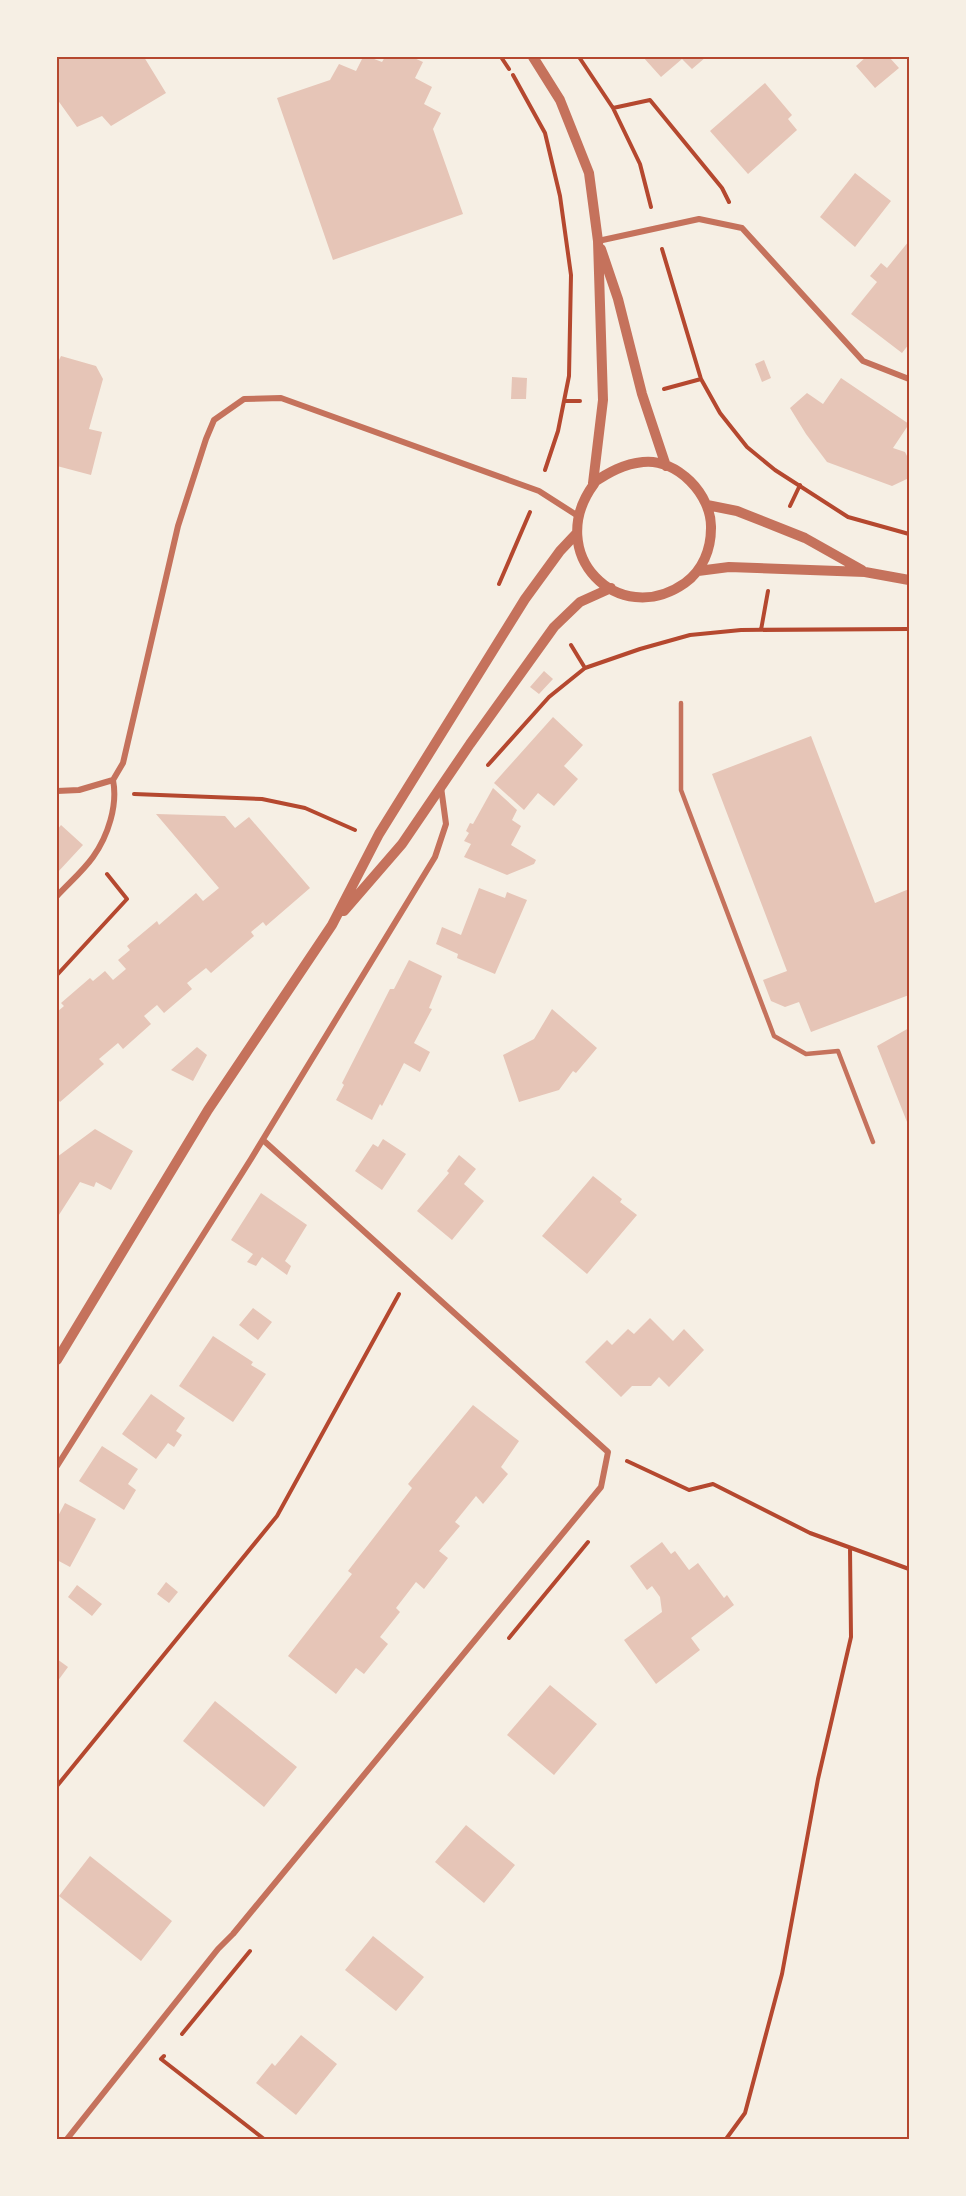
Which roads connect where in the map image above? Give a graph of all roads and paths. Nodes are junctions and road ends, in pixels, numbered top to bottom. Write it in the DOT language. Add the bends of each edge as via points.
graph roads {
  1 [pos="501,57"];
  2 [pos="533,57"];
  3 [pos="579,57"];
  4 [pos="613,108"];
  5 [pos="656,228"];
  6 [pos="742,228"];
  7 [pos="598,241"];
  8 [pos="701,379"];
  9 [pos="909,379"];
  10 [pos="657,391"];
  11 [pos="666,466"];
  12 [pos="545,470"];
  13 [pos="593,483"];
  14 [pos="707,505"];
  15 [pos="530,512"];
  16 [pos="578,516"];
  17 [pos="576,534"];
  18 [pos="909,534"];
  19 [pos="698,571"];
  20 [pos="865,572"];
  21 [pos="909,580"];
  22 [pos="499,584"];
  23 [pos="611,588"];
  24 [pos="909,629"];
  25 [pos="569,641"];
  26 [pos="585,668"];
  27 [pos="681,703"];
  28 [pos="485,768"];
  29 [pos="113,780"];
  30 [pos="441,786"];
  31 [pos="57,791"];
  32 [pos="116,793"];
  33 [pos="362,823"];
  34 [pos="93,857"];
  35 [pos="57,896"];
  36 [pos="332,925"];
  37 [pos="57,975"];
  38 [pos="263,1140"];
  39 [pos="873,1142"];
  40 [pos="410,1275"];
  41 [pos="57,1360"];
  42 [pos="608,1452"];
  43 [pos="57,1466"];
  44 [pos="592,1536"];
  45 [pos="850,1548"];
  46 [pos="909,1569"];
  47 [pos="502,1646"];
  48 [pos="57,1786"];
  49 [pos="252,1949"];
  50 [pos="177,2041"];
  51 [pos="169,2050"];
  52 [pos="67,2139"];
  53 [pos="264,2139"];
  54 [pos="726,2139"];
  1 -- 12 [label="path" via="545,134 560,196 571,275 569,376"];
  2 -- 7 [label="street" via="560,100 589,173"];
  3 -- 4 [label="path"];
  4 -- 5 [label="path" via="640,164"];
  4 -- 6 [label="path" via="650,100 722,188"];
  5 -- 6 [label="street" via="699,219"];
  5 -- 7 [label="street"];
  5 -- 8 [label="path"];
  6 -- 9 [label="street" via="863,361"];
  7 -- 11 [label="street"];
  7 -- 13 [label="street" via="603,400"];
  8 -- 10 [label="path"];
  8 -- 18 [label="path" via="720,413 747,447 775,470 848,517"];
  11 -- 13 [label="street" via="645,461 616,468"];
  11 -- 14 [label="street" via="682,473"];
  13 -- 16 [label="street"];
  14 -- 19 [label="street" via="712,525 710,545"];
  14 -- 20 [label="street" via="737,511 805,538"];
  15 -- 22 [label="path"];
  16 -- 17 [label="street"];
  16 -- 29 [label="street" via="539,491 281,398 244,399 214,420 206,439 178,526 123,763"];
  17 -- 23 [label="street" via="579,552 588,568"];
  17 -- 36 [label="street" via="525,599 379,834"];
  19 -- 20 [label="street" via="729,567"];
  19 -- 23 [label="street" via="675,590 656,597 637,597"];
  20 -- 21 [label="street"];
  23 -- 30 [label="street" via="580,602 554,627"];
  24 -- 26 [label="path" via="741,630 690,635"];
  25 -- 26 [label="path"];
  26 -- 28 [label="path" via="549,697"];
  27 -- 39 [label="lane" via="681,790 774,1036 806,1054 838,1051"];
  29 -- 31 [label="street" via="79,790"];
  29 -- 32 [label="street"];
  30 -- 36 [label="street" via="402,844"];
  30 -- 38 [label="street" via="446,825 435,857"];
  32 -- 33 [label="path" via="262,799 305,808 357,830"];
  32 -- 34 [label="street" via="108,830"];
  34 -- 35 [label="street"];
  34 -- 37 [label="path" via="127,899"];
  36 -- 41 [label="street" via="208,1110"];
  38 -- 40 [label="street"];
  38 -- 43 [label="street"];
  40 -- 42 [label="street"];
  40 -- 48 [label="path" via="277,1516"];
  42 -- 45 [label="path" via="689,1490 712,1484 810,1533"];
  42 -- 52 [label="street" via="601,1487 218,1949"];
  44 -- 47 [label="path"];
  45 -- 46 [label="path"];
  45 -- 54 [label="path" via="851,1637 818,1779 782,1974 745,2113"];
  49 -- 50 [label="path"];
  51 -- 53 [label="path" via="162,2059"];
}
